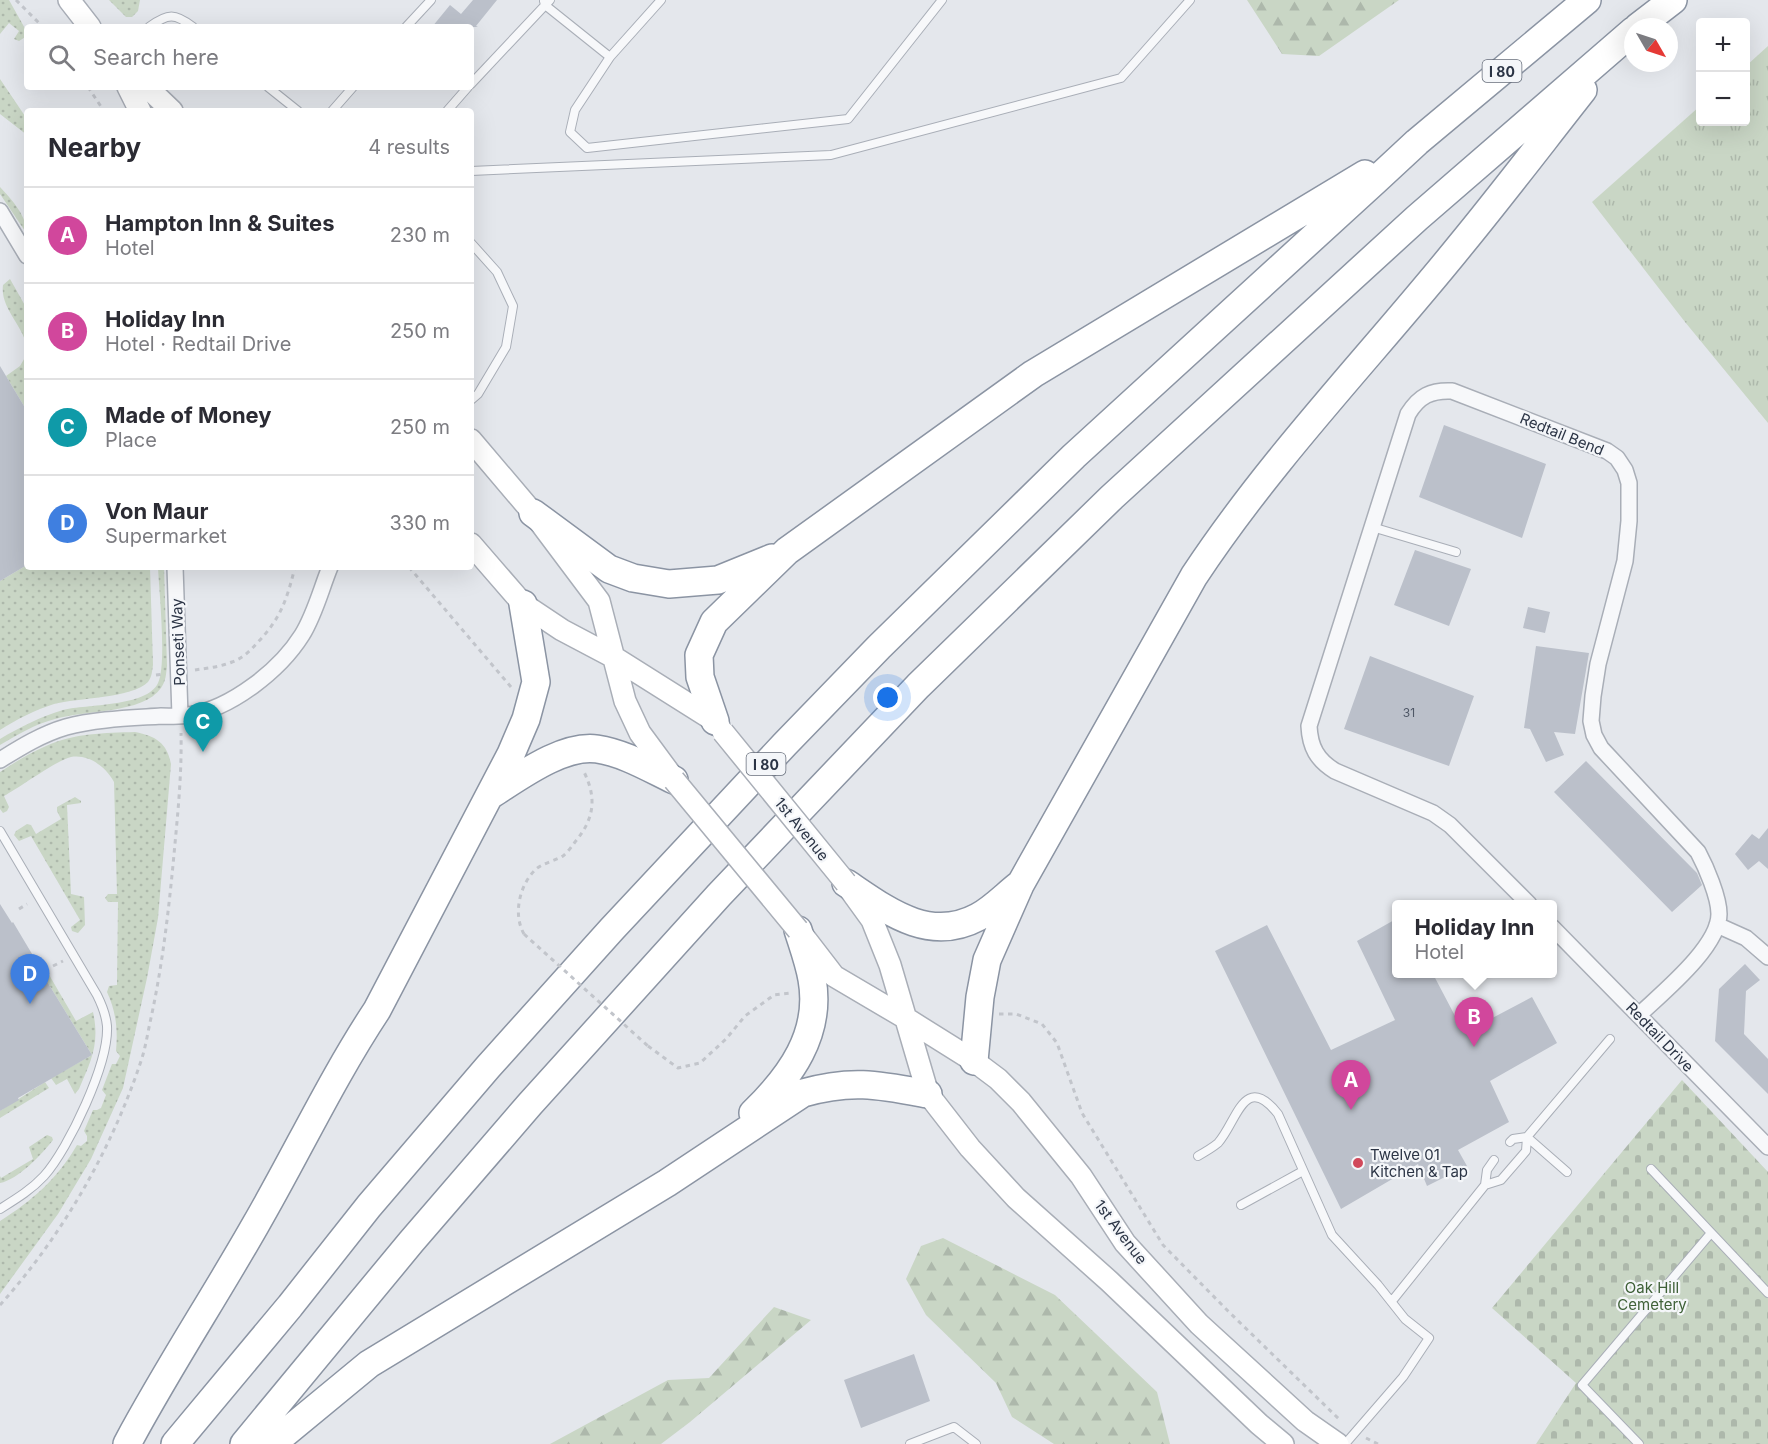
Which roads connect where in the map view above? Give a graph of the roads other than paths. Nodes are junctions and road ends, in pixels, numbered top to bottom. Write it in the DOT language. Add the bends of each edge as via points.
graph roads {
  1 [pos="69,0"];
  2 [pos="431,0"];
  3 [pos="661,0"];
  4 [pos="942,0"];
  5 [pos="1190,0"];
  6 [pos="1587,0"];
  7 [pos="1673,0"];
  8 [pos="546,2"];
  9 [pos="1649,18"];
  10 [pos="88,24"];
  11 [pos="154,24"];
  12 [pos="189,24"];
  13 [pos="409,24"];
  14 [pos="1624,38"];
  15 [pos="1624,41"];
  16 [pos="610,57"];
  17 [pos="474,82"];
  18 [pos="130,90"];
  19 [pos="150,90"];
  20 [pos="272,90"];
  21 [pos="350,90"];
  22 [pos="466,90"];
  23 [pos="138,108"];
  24 [pos="169,108"];
  25 [pos="294,108"];
  26 [pos="335,108"];
  27 [pos="450,108"];
  28 [pos="1417,142"];
  29 [pos="474,171"];
  30 [pos="0,211"];
  31 [pos="474,246"];
  32 [pos="24,251"];
  33 [pos="474,397"];
  34 [pos="474,444"];
  35 [pos="532,513"];
  36 [pos="1372,527"];
  37 [pos="474,547"];
  38 [pos="787,551"];
  39 [pos="1456,552"];
  40 [pos="175,570"];
  41 [pos="329,570"];
  42 [pos="523,604"];
  43 [pos="615,658"];
  44 [pos="180,716"];
  45 [pos="719,726"];
  46 [pos="0,760"];
  47 [pos="674,780"];
  48 [pos="489,796"];
  49 [pos="0,831"];
  50 [pos="846,883"];
  51 [pos="1020,885"];
  52 [pos="1525,900"];
  53 [pos="1717,925"];
  54 [pos="798,930"];
  55 [pos="1557,932"];
  56 [pos="1768,957"];
  57 [pos="1639,1015"];
  58 [pos="907,1019"];
  59 [pos="1610,1039"];
  60 [pos="974,1061"];
  61 [pos="928,1094"];
  62 [pos="1527,1137"];
  63 [pos="1510,1142"];
  64 [pos="1768,1147"];
  65 [pos="716,1150"];
  66 [pos="1198,1156"];
  67 [pos="1494,1160"];
  68 [pos="1651,1169"];
  69 [pos="1303,1171"];
  70 [pos="1567,1172"];
  71 [pos="1485,1185"];
  72 [pos="1241,1205"];
  73 [pos="0,1209"];
  74 [pos="1711,1233"];
  75 [pos="1768,1293"];
  76 [pos="1392,1301"];
  77 [pos="1346,1438"];
  78 [pos="127,1444"];
  79 [pos="175,1444"];
  80 [pos="244,1444"];
  81 [pos="272,1444"];
  82 [pos="910,1444"];
  83 [pos="976,1444"];
  84 [pos="1283,1444"];
  85 [pos="1346,1444"];
  86 [pos="1639,1444"];
  1 -- 10 [label="main road"];
  2 -- 13 [label="lane"];
  3 -- 16 [label="lane"];
  4 -- 16 [label="lane" via="848,119 587,148 570,132 575,110"];
  5 -- 29 [label="lane" via="1121,78 831,155"];
  6 -- 28 [label="highway, I 80"];
  7 -- 9 [label="highway"];
  8 -- 16 [label="lane"];
  8 -- 17 [label="lane"];
  11 -- 12 [label="lane" via="172,15"];
  14 -- 80 [label="highway" via="1417,218 1138,473 918,686 705,911 530,1104"];
  15 -- 51 [label="highway" via="1459,248 1279,459 1225,529 1189,585"];
  18 -- 23 [label="main road"];
  19 -- 24 [label="main road"];
  20 -- 25 [label="lane"];
  21 -- 26 [label="lane"];
  22 -- 27 [label="lane"];
  28 -- 38 [label="highway" via="1033,374"];
  28 -- 79 [label="highway, I 80" via="1074,456 785,744 481,1076 369,1206"];
  30 -- 32 [label="street"];
  31 -- 33 [label="lane" via="497,272 513,306 506,347"];
  34 -- 35 [label="main road, 1st Avenue"];
  35 -- 38 [label="highway" via="609,570 669,584 718,580"];
  35 -- 43 [label="main road, 1st Avenue" via="599,601"];
  36 -- 39 [label="lane"];
  36 -- 52 [label="street, Redtail Bend" via="1309,726 1315,754 1335,771 1432,813 1450,825"];
  36 -- 53 [label="street, Redtail Bend" via="1408,414 1415,402 1438,390 1452,390 1617,458 1629,483 1629,521 1625,561 1598,664 1591,721 1601,748 1698,852 1717,903"];
  37 -- 42 [label="main road, 1st Avenue"];
  38 -- 45 [label="highway" via="714,622 699,655 700,677"];
  40 -- 44 [label="street, Ponseti Way"];
  41 -- 44 [label="street" via="307,626 283,661 249,689 223,703"];
  42 -- 43 [label="main road, 1st Avenue"];
  42 -- 48 [label="highway" via="536,682 526,719"];
  43 -- 45 [label="main road, 1st Avenue"];
  43 -- 47 [label="main road, 1st Avenue" via="625,701 640,733"];
  44 -- 46 [label="street" via="67,727"];
  45 -- 50 [label="main road, 1st Avenue, bridge"];
  47 -- 48 [label="highway" via="631,759 595,748 540,762"];
  47 -- 54 [label="main road, 1st Avenue, bridge"];
  48 -- 78 [label="highway" via="377,1010 352,1047 255,1225"];
  49 -- 73 [label="lane" via="97,995 107,1023 105,1052 61,1152 43,1177"];
  50 -- 51 [label="highway" via="899,918 929,926 978,917"];
  50 -- 58 [label="main road, 1st Avenue" via="872,920"];
  51 -- 60 [label="highway" via="987,960"];
  53 -- 56 [label="street" via="1746,938"];
  53 -- 57 [label="street" via="1695,961"];
  54 -- 58 [label="main road, 1st Avenue" via="834,976"];
  54 -- 65 [label="highway" via="812,981 811,1032 777,1089"];
  55 -- 57 [label="street, Redtail Drive"];
  57 -- 64 [label="street, Redtail Drive"];
  58 -- 60 [label="main road, 1st Avenue"];
  58 -- 61 [label="main road, 1st Avenue"];
  59 -- 62 [label="lane"];
  60 -- 77 [label="main road, 1st Avenue" via="1021,1102 1081,1176 1125,1243 1199,1324 1305,1421"];
  61 -- 65 [label="highway" via="858,1083 827,1086 803,1093"];
  61 -- 84 [label="main road, 1st Avenue" via="1016,1198"];
  62 -- 63 [label="lane"];
  62 -- 70 [label="lane"];
  62 -- 71 [label="lane" via="1526,1151 1501,1180"];
  65 -- 81 [label="highway" via="369,1364"];
  66 -- 69 [label="lane" via="1219,1142 1244,1102 1261,1098 1278,1114"];
  67 -- 71 [label="lane" via="1487,1170"];
  68 -- 74 [label="lane"];
  69 -- 72 [label="lane"];
  69 -- 76 [label="lane" via="1332,1236"];
  71 -- 76 [label="lane"];
  74 -- 75 [label="lane"];
  74 -- 86 [label="lane" via="1582,1385"];
  76 -- 77 [label="lane" via="1404,1319 1429,1338 1403,1377"];
  77 -- 85 [label="lane"];
  82 -- 83 [label="lane" via="954,1427"];
}
